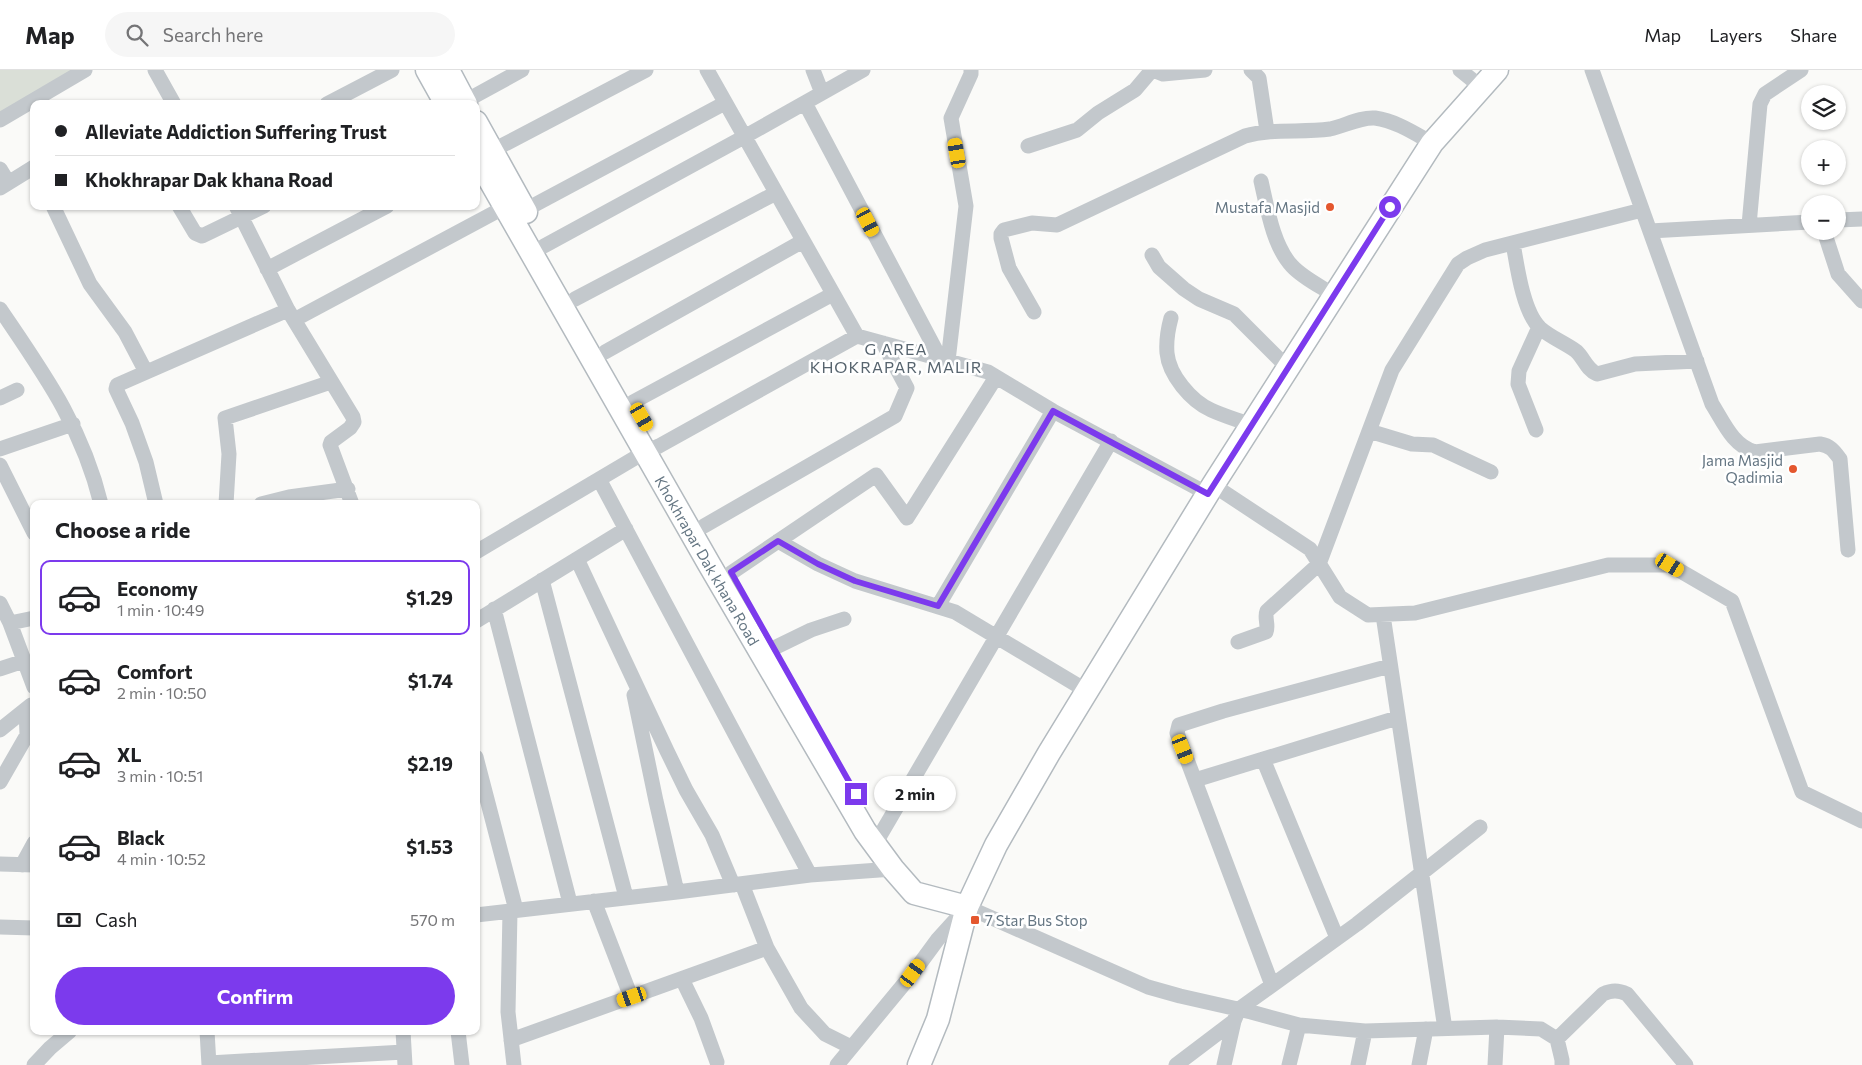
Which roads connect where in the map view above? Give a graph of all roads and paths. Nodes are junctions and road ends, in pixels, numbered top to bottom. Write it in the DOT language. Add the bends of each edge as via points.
graph roads {
  1 [pos="86,70"];
  2 [pos="155,70"];
  3 [pos="392,70"];
  4 [pos="427,70"];
  5 [pos="448,70"];
  6 [pos="522,70"];
  7 [pos="646,70"];
  8 [pos="707,70"];
  9 [pos="813,70"];
  10 [pos="863,70"];
  11 [pos="971,70"];
  12 [pos="1153,70"];
  13 [pos="1205,70"];
  14 [pos="1251,70"];
  15 [pos="1460,70"];
  16 [pos="1497,70"];
  17 [pos="1592,70"];
  18 [pos="1801,70"];
  19 [pos="1480,87"];
  20 [pos="822,93"];
  21 [pos="34,100"];
  22 [pos="172,100"];
  23 [pos="335,100"];
  24 [pos="456,100"];
  25 [pos="458,100"];
  26 [pos="465,100"];
  27 [pos="725,102"];
  28 [pos="30,103"];
  29 [pos="805,103"];
  30 [pos="0,120"];
  31 [pos="1267,131"];
  32 [pos="744,137"];
  33 [pos="1432,143"];
  34 [pos="1028,146"];
  35 [pos="481,156"];
  36 [pos="0,169"];
  37 [pos="30,169"];
  38 [pos="1261,181"];
  39 [pos="4,185"];
  40 [pos="776,193"];
  41 [pos="515,208"];
  42 [pos="55,210"];
  43 [pos="182,210"];
  44 [pos="380,210"];
  45 [pos="1642,210"];
  46 [pos="239,212"];
  47 [pos="1862,219"];
  48 [pos="1846,220"];
  49 [pos="1801,222"];
  50 [pos="1749,225"];
  51 [pos="1650,230"];
  52 [pos="1827,240"];
  53 [pos="803,241"];
  54 [pos="1513,243"];
  55 [pos="544,246"];
  56 [pos="1152,255"];
  57 [pos="267,270"];
  58 [pos="833,294"];
  59 [pos="1334,295"];
  60 [pos="575,299"];
  61 [pos="1862,301"];
  62 [pos="0,309"];
  63 [pos="1034,312"];
  64 [pos="291,315"];
  65 [pos="1171,318"];
  66 [pos="1539,327"];
  67 [pos="857,336"];
  68 [pos="883,343"];
  69 [pos="605,352"];
  70 [pos="944,360"];
  71 [pos="1697,361"];
  72 [pos="1288,368"];
  73 [pos="146,372"];
  74 [pos="996,377"];
  75 [pos="332,382"];
  76 [pos="17,390"];
  77 [pos="0,398"];
  78 [pos="633,402"];
  79 [pos="1053,411"];
  80 [pos="73,424"];
  81 [pos="1252,425"];
  82 [pos="1536,430"];
  83 [pos="1369,431"];
  84 [pos="1111,441"];
  85 [pos="652,449"];
  86 [pos="0,450"];
  87 [pos="0,465"];
  88 [pos="1491,472"];
  89 [pos="599,479"];
  90 [pos="348,489"];
  91 [pos="1211,490"];
  92 [pos="100,500"];
  93 [pos="155,500"];
  94 [pos="226,500"];
  95 [pos="280,500"];
  96 [pos="351,500"];
  97 [pos="30,526"];
  98 [pos="704,526"];
  99 [pos="626,529"];
  100 [pos="778,541"];
  101 [pos="480,550"];
  102 [pos="1848,550"];
  103 [pos="577,559"];
  104 [pos="1319,564"];
  105 [pos="731,572"];
  106 [pos="542,580"];
  107 [pos="0,602"];
  108 [pos="938,606"];
  109 [pos="494,610"];
  110 [pos="1383,615"];
  111 [pos="480,618"];
  112 [pos="30,619"];
  113 [pos="844,619"];
  114 [pos="10,623"];
  115 [pos="997,637"];
  116 [pos="1238,642"];
  117 [pos="774,648"];
  118 [pos="24,661"];
  119 [pos="1390,666"];
  120 [pos="0,669"];
  121 [pos="628,669"];
  122 [pos="30,677"];
  123 [pos="1087,692"];
  124 [pos="30,706"];
  125 [pos="1397,718"];
  126 [pos="0,730"];
  127 [pos="1263,759"];
  128 [pos="480,774"];
  129 [pos="1195,780"];
  130 [pos="0,782"];
  131 [pos="1862,821"];
  132 [pos="1480,827"];
  133 [pos="878,839"];
  134 [pos="0,864"];
  135 [pos="28,865"];
  136 [pos="894,869"];
  137 [pos="1421,872"];
  138 [pos="810,875"];
  139 [pos="738,884"];
  140 [pos="677,892"];
  141 [pos="626,897"];
  142 [pos="594,900"];
  143 [pos="570,903"];
  144 [pos="967,907"];
  145 [pos="513,910"];
  146 [pos="480,914"];
  147 [pos="0,927"];
  148 [pos="30,928"];
  149 [pos="1337,938"];
  150 [pos="767,948"];
  151 [pos="682,979"];
  152 [pos="1272,985"];
  153 [pos="632,997"];
  154 [pos="1236,1015"];
  155 [pos="1299,1025"];
  156 [pos="1497,1028"];
  157 [pos="1426,1029"];
  158 [pos="1445,1029"];
  159 [pos="1366,1031"];
  160 [pos="65,1035"];
  161 [pos="207,1035"];
  162 [pos="403,1035"];
  163 [pos="458,1035"];
  164 [pos="1556,1039"];
  165 [pos="511,1040"];
  166 [pos="851,1048"];
  167 [pos="404,1058"];
  168 [pos="717,1062"];
  169 [pos="209,1064"];
  170 [pos="34,1065"];
  171 [pos="462,1065"];
  172 [pos="514,1065"];
  173 [pos="837,1065"];
  174 [pos="919,1065"];
  175 [pos="1176,1065"];
  176 [pos="1224,1065"];
  177 [pos="1289,1065"];
  178 [pos="1358,1065"];
  179 [pos="1419,1065"];
  180 [pos="1496,1065"];
  181 [pos="1562,1065"];
  182 [pos="1686,1065"];
  1 -- 21 [label="street"];
  2 -- 22 [label="street"];
  3 -- 23 [label="street"];
  4 -- 24 [label="street"];
  5 -- 25 [label="street"];
  6 -- 26 [label="street"];
  7 -- 35 [label="street"];
  8 -- 27 [label="street"];
  9 -- 20 [label="street"];
  10 -- 20 [label="street"];
  11 -- 70 [label="street" via="951,118 966,206"];
  12 -- 13 [label="street" via="1162,74"];
  12 -- 34 [label="street" via="1135,90 1078,130"];
  14 -- 31 [label="street" via="1259,78"];
  15 -- 19 [label="street"];
  16 -- 19 [label="street"];
  17 -- 45 [label="street"];
  18 -- 50 [label="street" via="1765,94 1760,104"];
  19 -- 33 [label="street"];
  20 -- 29 [label="street"];
  27 -- 32 [label="street"];
  27 -- 41 [label="street"];
  28 -- 30 [label="street"];
  29 -- 32 [label="street"];
  29 -- 70 [label="street"];
  31 -- 33 [label="street" via="1331,129 1357,120 1376,118 1402,126"];
  31 -- 63 [label="street" via="1245,136 1058,225 1032,223 1004,230 1001,238 1009,268"];
  32 -- 40 [label="street"];
  32 -- 55 [label="street"];
  33 -- 59 [label="street"];
  35 -- 41 [label="street, Khokhrapar Dak khana Road"];
  36 -- 39 [label="street"];
  37 -- 39 [label="street"];
  38 -- 59 [label="street" via="1280,248 1286,258 1293,267"];
  40 -- 53 [label="street"];
  40 -- 60 [label="street"];
  41 -- 55 [label="street, Khokhrapar Dak khana Road"];
  41 -- 64 [label="street"];
  41 -- 85 [label="street, Khokhrapar Dak khana Road"];
  42 -- 73 [label="street" via="90,284 125,332"];
  43 -- 46 [label="street" via="198,236"];
  44 -- 57 [label="street"];
  45 -- 51 [label="street"];
  45 -- 54 [label="street"];
  46 -- 57 [label="street"];
  47 -- 48 [label="street"];
  49 -- 50 [label="street"];
  50 -- 51 [label="street"];
  51 -- 71 [label="street"];
  52 -- 61 [label="street" via="1838,274"];
  53 -- 58 [label="street"];
  53 -- 69 [label="street"];
  54 -- 66 [label="street" via="1521,286 1531,315"];
  54 -- 83 [label="street" via="1485,250 1458,264 1392,370"];
  55 -- 60 [label="street, Khokhrapar Dak khana Road"];
  56 -- 72 [label="street" via="1159,267 1184,289 1234,314"];
  57 -- 64 [label="street"];
  58 -- 67 [label="street"];
  58 -- 78 [label="street"];
  59 -- 72 [label="street"];
  60 -- 69 [label="street, Khokhrapar Dak khana Road"];
  62 -- 80 [label="street" via="54,388"];
  64 -- 73 [label="street"];
  64 -- 75 [label="street"];
  65 -- 81 [label="street" via="1167,354 1185,389 1210,410"];
  66 -- 71 [label="street" via="1578,352 1590,370 1597,374 1635,364"];
  66 -- 82 [label="street" via="1518,378"];
  67 -- 68 [label="street"];
  67 -- 85 [label="street"];
  68 -- 70 [label="street"];
  68 -- 98 [label="street" via="907,388 895,416"];
  69 -- 78 [label="street, Khokhrapar Dak khana Road"];
  70 -- 74 [label="street"];
  71 -- 102 [label="street" via="1712,404 1738,444 1746,450 1755,452 1820,444 1834,450 1840,460"];
  72 -- 81 [label="street"];
  73 -- 93 [label="street" via="116,387 146,462"];
  74 -- 79 [label="street"];
  74 -- 100 [label="street" via="906,518 876,475"];
  75 -- 90 [label="street" via="354,422 330,445"];
  75 -- 94 [label="street" via="225,418 229,454"];
  76 -- 77 [label="street"];
  78 -- 85 [label="street, Khokhrapar Dak khana Road"];
  79 -- 84 [label="street"];
  79 -- 108 [label="street"];
  80 -- 86 [label="street"];
  80 -- 92 [label="street" via="94,475"];
  81 -- 91 [label="street"];
  83 -- 88 [label="street" via="1412,444 1433,445"];
  83 -- 104 [label="street"];
  84 -- 91 [label="street"];
  84 -- 115 [label="street"];
  85 -- 89 [label="street"];
  85 -- 98 [label="street, Khokhrapar Dak khana Road"];
  85 -- 136 [label="street, Khokhrapar Dak khana Road" via="865,831"];
  87 -- 97 [label="street"];
  89 -- 99 [label="street"];
  89 -- 101 [label="street"];
  90 -- 95 [label="street"];
  90 -- 96 [label="street"];
  91 -- 104 [label="street" via="1310,549"];
  91 -- 123 [label="street"];
  98 -- 105 [label="street, Khokhrapar Dak khana Road"];
  99 -- 103 [label="street"];
  99 -- 138 [label="street"];
  100 -- 105 [label="street"];
  100 -- 108 [label="street" via="855,581"];
  103 -- 106 [label="street"];
  103 -- 121 [label="street"];
  104 -- 110 [label="street" via="1340,597 1368,616"];
  104 -- 116 [label="street" via="1267,611 1266,632"];
  105 -- 117 [label="street, Khokhrapar Dak khana Road"];
  106 -- 109 [label="street"];
  106 -- 141 [label="street"];
  107 -- 114 [label="street"];
  108 -- 115 [label="street" via="955,612"];
  109 -- 111 [label="street"];
  109 -- 143 [label="street"];
  110 -- 119 [label="street"];
  110 -- 131 [label="street" via="1415,613 1608,566 1670,565 1732,601 1802,792"];
  112 -- 114 [label="street"];
  113 -- 117 [label="street"];
  114 -- 118 [label="street"];
  115 -- 123 [label="street"];
  115 -- 133 [label="street"];
  117 -- 133 [label="street, Khokhrapar Dak khana Road"];
  118 -- 120 [label="street"];
  118 -- 122 [label="street"];
  119 -- 125 [label="street"];
  119 -- 129 [label="street" via="1179,725 1177,733"];
  121 -- 139 [label="street" via="686,790"];
  121 -- 140 [label="street"];
  123 -- 144 [label="street" via="996,845"];
  124 -- 126 [label="street"];
  124 -- 130 [label="street" via="27,735"];
  125 -- 127 [label="street"];
  125 -- 137 [label="street"];
  127 -- 129 [label="street"];
  127 -- 149 [label="street"];
  128 -- 145 [label="street"];
  129 -- 152 [label="street"];
  132 -- 137 [label="street"];
  133 -- 136 [label="street, Khokhrapar Dak khana Road"];
  134 -- 135 [label="street"];
  136 -- 138 [label="street"];
  136 -- 144 [label="street" via="914,893"];
  137 -- 149 [label="street"];
  137 -- 158 [label="street"];
  138 -- 139 [label="street"];
  139 -- 140 [label="street"];
  139 -- 150 [label="street"];
  140 -- 141 [label="street"];
  141 -- 142 [label="street"];
  142 -- 143 [label="street"];
  142 -- 153 [label="street"];
  143 -- 145 [label="street"];
  144 -- 154 [label="street" via="1148,987"];
  144 -- 166 [label="street"];
  144 -- 174 [label="street" via="938,1019"];
  145 -- 146 [label="street"];
  145 -- 165 [label="street" via="508,1012"];
  147 -- 148 [label="street"];
  149 -- 152 [label="street"];
  150 -- 151 [label="street"];
  150 -- 166 [label="street" via="801,1008 825,1034"];
  151 -- 153 [label="street"];
  151 -- 168 [label="street"];
  152 -- 154 [label="street"];
  153 -- 165 [label="street"];
  154 -- 155 [label="street"];
  154 -- 175 [label="street"];
  154 -- 176 [label="street"];
  155 -- 159 [label="street"];
  155 -- 177 [label="street"];
  156 -- 158 [label="street"];
  156 -- 164 [label="street" via="1540,1029"];
  156 -- 180 [label="street"];
  157 -- 158 [label="street"];
  157 -- 159 [label="street"];
  157 -- 179 [label="street"];
  159 -- 178 [label="street"];
  160 -- 170 [label="street"];
  161 -- 169 [label="street"];
  162 -- 167 [label="street"];
  163 -- 171 [label="street"];
  164 -- 181 [label="street"];
  164 -- 182 [label="street" via="1602,994 1620,991 1627,994"];
  165 -- 172 [label="street"];
  166 -- 173 [label="street"];
  167 -- 169 [label="street"];
}
